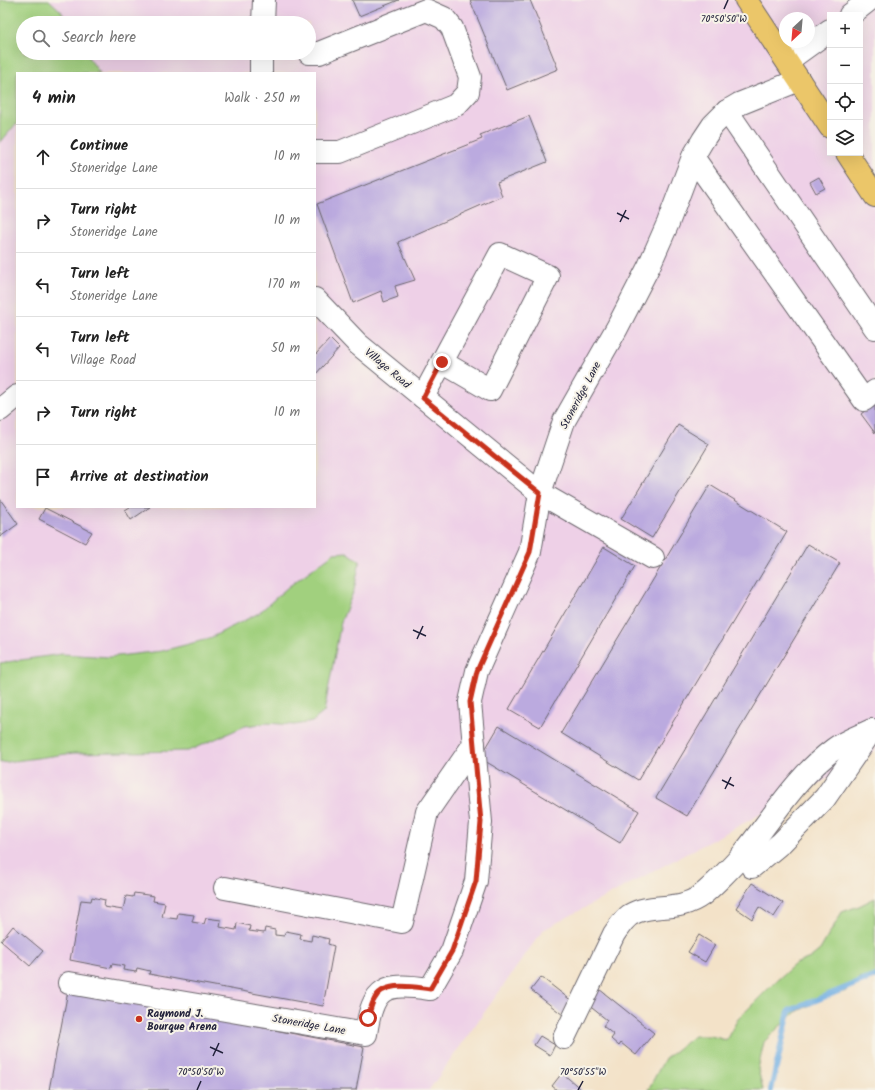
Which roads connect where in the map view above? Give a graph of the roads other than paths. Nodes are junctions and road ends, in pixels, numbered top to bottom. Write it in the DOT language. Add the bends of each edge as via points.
graph roads {
  1 [pos="264,0"];
  2 [pos="746,0"];
  3 [pos="851,0"];
  4 [pos="869,0"];
  5 [pos="849,12"];
  6 [pos="853,12"];
  7 [pos="263,16"];
  8 [pos="827,32"];
  9 [pos="316,53"];
  10 [pos="261,60"];
  11 [pos="787,61"];
  12 [pos="261,72"];
  13 [pos="798,80"];
  14 [pos="727,111"];
  15 [pos="827,123"];
  16 [pos="316,152"];
  17 [pos="849,156"];
  18 [pos="694,157"];
  19 [pos="875,196"];
  20 [pos="316,300"];
  21 [pos="875,328"];
  22 [pos="442,362"];
  23 [pos="875,391"];
  24 [pos="16,397"];
  25 [pos="423,398"];
  26 [pos="0,410"];
  27 [pos="540,493"];
  28 [pos="653,558"];
  29 [pos="873,727"];
  30 [pos="474,744"];
  31 [pos="752,867"];
  32 [pos="225,888"];
  33 [pos="69,983"];
  34 [pos="564,1038"];
  1 -- 7 [label="street"];
  2 -- 11 [label="main road"];
  3 -- 5 [label="street"];
  4 -- 6 [label="street"];
  8 -- 11 [label="street"];
  9 -- 16 [label="street" via="426,10 444,18 452,28 470,77 468,92 456,104 340,152"];
  10 -- 12 [label="street"];
  11 -- 13 [label="main road"];
  13 -- 14 [label="street, Stoneridge Lane"];
  13 -- 15 [label="main road"];
  14 -- 18 [label="street, Stoneridge Lane" via="713,125"];
  14 -- 21 [label="street"];
  17 -- 19 [label="main road"];
  18 -- 23 [label="street" via="864,400"];
  18 -- 27 [label="street, Stoneridge Lane" via="649,266 564,421"];
  20 -- 25 [label="street, Village Road" via="358,344"];
  22 -- 22 [label="street" via="500,254 548,276 490,390"];
  22 -- 25 [label="street"];
  24 -- 26 [label="street"];
  25 -- 27 [label="street, Village Road"];
  27 -- 28 [label="street, Village Road"];
  27 -- 30 [label="street, Stoneridge Lane" via="530,552 477,671 470,702"];
  29 -- 31 [label="street" via="825,798 781,843"];
  29 -- 34 [label="street" via="835,748 815,765 769,818 742,855 701,895 684,905 643,910 630,915 622,923 614,934"];
  30 -- 32 [label="street" via="427,812 402,922"];
  30 -- 33 [label="street, Stoneridge Lane" via="481,822 476,881 452,951 430,989 406,986 386,988 374,998 366,1034"];
}
